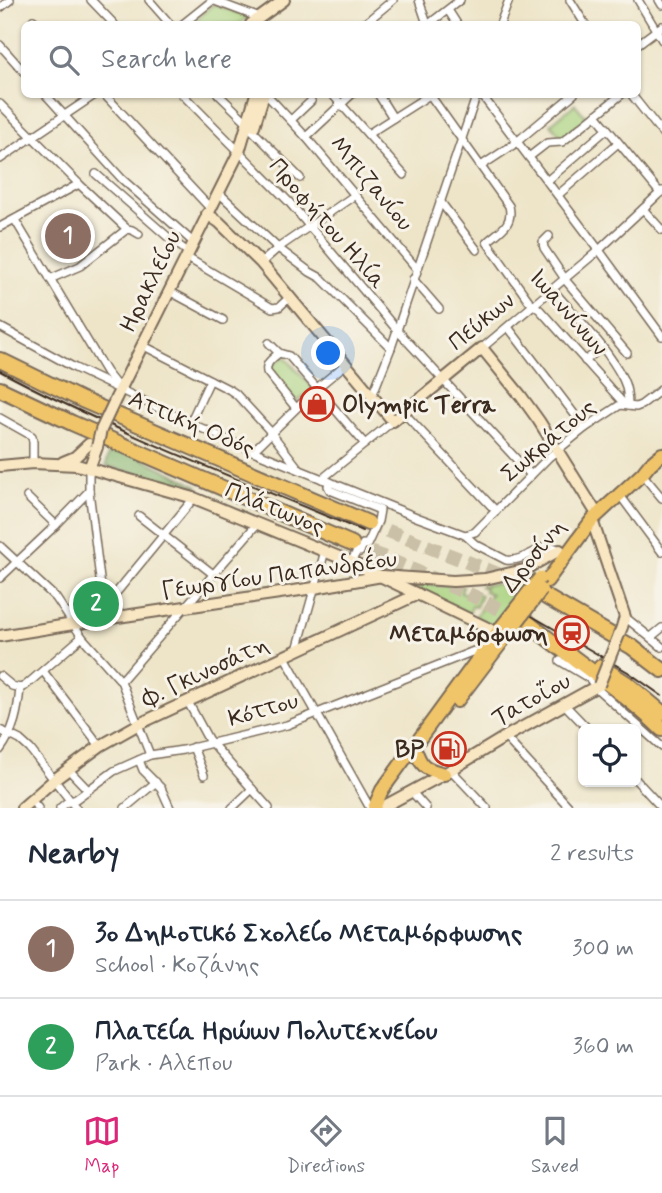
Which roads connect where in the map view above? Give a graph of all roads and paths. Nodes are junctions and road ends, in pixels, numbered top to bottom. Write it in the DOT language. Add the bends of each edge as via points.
graph roads {
  1 [pos="9,0"];
  2 [pos="91,0"];
  3 [pos="149,0"];
  4 [pos="213,0"];
  5 [pos="282,0"];
  6 [pos="393,0"];
  7 [pos="419,0"];
  8 [pos="460,0"];
  9 [pos="509,0"];
  10 [pos="570,0"];
  11 [pos="638,0"];
  12 [pos="659,0"];
  13 [pos="662,5"];
  14 [pos="0,8"];
  15 [pos="449,10"];
  16 [pos="111,21"];
  17 [pos="167,21"];
  18 [pos="191,21"];
  19 [pos="260,21"];
  20 [pos="368,21"];
  21 [pos="427,21"];
  22 [pos="432,21"];
  23 [pos="455,21"];
  24 [pos="501,21"];
  25 [pos="583,21"];
  26 [pos="659,28"];
  27 [pos="662,40"];
  28 [pos="641,42"];
  29 [pos="0,45"];
  30 [pos="21,69"];
  31 [pos="49,98"];
  32 [pos="90,98"];
  33 [pos="108,98"];
  34 [pos="186,98"];
  35 [pos="222,98"];
  36 [pos="255,98"];
  37 [pos="263,98"];
  38 [pos="269,98"];
  39 [pos="336,98"];
  40 [pos="348,98"];
  41 [pos="380,98"];
  42 [pos="425,98"];
  43 [pos="432,98"];
  44 [pos="477,98"];
  45 [pos="482,98"];
  46 [pos="569,98"];
  47 [pos="617,98"];
  48 [pos="636,98"];
  49 [pos="311,101"];
  50 [pos="0,104"];
  51 [pos="341,104"];
  52 [pos="596,115"];
  53 [pos="65,116"];
  54 [pos="393,118"];
  55 [pos="290,120"];
  56 [pos="659,121"];
  57 [pos="250,126"];
  58 [pos="607,129"];
  59 [pos="662,133"];
  60 [pos="368,134"];
  61 [pos="306,137"];
  62 [pos="32,138"];
  63 [pos="461,138"];
  64 [pos="517,141"];
  65 [pos="618,143"];
  66 [pos="239,152"];
  67 [pos="529,158"];
  68 [pos="0,159"];
  69 [pos="481,166"];
  70 [pos="96,174"];
  71 [pos="404,176"];
  72 [pos="300,178"];
  73 [pos="547,181"];
  74 [pos="79,184"];
  75 [pos="218,192"];
  76 [pos="661,192"];
  77 [pos="355,195"];
  78 [pos="558,195"];
  79 [pos="440,201"];
  80 [pos="153,207"];
  81 [pos="643,209"];
  82 [pos="209,211"];
  83 [pos="144,216"];
  84 [pos="15,220"];
  85 [pos="311,227"];
  86 [pos="0,228"];
  87 [pos="127,229"];
  88 [pos="662,230"];
  89 [pos="139,234"];
  90 [pos="549,236"];
  91 [pos="278,248"];
  92 [pos="189,250"];
  93 [pos="477,250"];
  94 [pos="599,250"];
  95 [pos="261,263"];
  96 [pos="417,269"];
  97 [pos="565,278"];
  98 [pos="50,279"];
  99 [pos="413,279"];
  100 [pos="552,289"];
  101 [pos="169,291"];
  102 [pos="290,297"];
  103 [pos="534,305"];
  104 [pos="439,309"];
  105 [pos="223,320"];
  106 [pos="0,327"];
  107 [pos="508,327"];
  108 [pos="397,330"];
  109 [pos="662,336"];
  110 [pos="269,342"];
  111 [pos="142,345"];
  112 [pos="602,347"];
  113 [pos="391,348"];
  114 [pos="482,348"];
  115 [pos="279,353"];
  116 [pos="627,353"];
  117 [pos="0,360"];
  118 [pos="585,361"];
  119 [pos="345,364"];
  120 [pos="210,380"];
  121 [pos="442,380"];
  122 [pos="317,388"];
  123 [pos="0,389"];
  124 [pos="662,389"];
  125 [pos="118,394"];
  126 [pos="372,396"];
  127 [pos="627,406"];
  128 [pos="296,408"];
  129 [pos="403,412"];
  130 [pos="0,418"];
  131 [pos="393,421"];
  132 [pos="190,423"];
  133 [pos="585,428"];
  134 [pos="271,433"];
  135 [pos="365,444"];
  136 [pos="93,445"];
  137 [pos="558,450"];
  138 [pos="253,451"];
  139 [pos="662,454"];
  140 [pos="662,462"];
  141 [pos="33,463"];
  142 [pos="56,464"];
  143 [pos="0,466"];
  144 [pos="89,468"];
  145 [pos="299,469"];
  146 [pos="0,472"];
  147 [pos="642,474"];
  148 [pos="531,475"];
  149 [pos="326,481"];
  150 [pos="89,491"];
  151 [pos="619,494"];
  152 [pos="27,497"];
  153 [pos="194,498"];
  154 [pos="662,498"];
  155 [pos="496,511"];
  156 [pos="139,516"];
  157 [pos="594,517"];
  158 [pos="368,523"];
  159 [pos="257,524"];
  160 [pos="56,525"];
  161 [pos="163,535"];
  162 [pos="465,535"];
  163 [pos="352,544"];
  164 [pos="0,546"];
  165 [pos="560,550"];
  166 [pos="325,551"];
  167 [pos="662,552"];
  168 [pos="18,561"];
  169 [pos="351,562"];
  170 [pos="213,574"];
  171 [pos="382,576"];
  172 [pos="0,578"];
  173 [pos="544,579"];
  174 [pos="314,588"];
  175 [pos="418,594"];
  176 [pos="545,597"];
  177 [pos="107,604"];
  178 [pos="184,608"];
  179 [pos="118,617"];
  180 [pos="624,622"];
  181 [pos="74,624"];
  182 [pos="591,624"];
  183 [pos="662,628"];
  184 [pos="502,633"];
  185 [pos="0,636"];
  186 [pos="82,636"];
  187 [pos="651,637"];
  188 [pos="662,647"];
  189 [pos="297,651"];
  190 [pos="482,654"];
  191 [pos="285,657"];
  192 [pos="560,661"];
  193 [pos="662,662"];
  194 [pos="662,670"];
  195 [pos="43,671"];
  196 [pos="0,676"];
  197 [pos="121,681"];
  198 [pos="597,686"];
  199 [pos="20,688"];
  200 [pos="188,702"];
  201 [pos="564,704"];
  202 [pos="317,713"];
  203 [pos="662,713"];
  204 [pos="139,724"];
  205 [pos="583,724"];
  206 [pos="662,729"];
  207 [pos="0,730"];
  208 [pos="9,735"];
  209 [pos="505,737"];
  210 [pos="212,743"];
  211 [pos="100,746"];
  212 [pos="193,747"];
  213 [pos="662,747"];
  214 [pos="0,750"];
  215 [pos="417,754"];
  216 [pos="150,755"];
  217 [pos="139,760"];
  218 [pos="68,769"];
  219 [pos="448,772"];
  220 [pos="204,775"];
  221 [pos="54,780"];
  222 [pos="156,782"];
  223 [pos="641,785"];
  224 [pos="252,789"];
  225 [pos="88,790"];
  226 [pos="412,792"];
  227 [pos="30,805"];
  228 [pos="73,805"];
  229 [pos="60,808"];
  230 [pos="125,808"];
  231 [pos="170,808"];
  232 [pos="232,808"];
  233 [pos="269,808"];
  234 [pos="376,808"];
  235 [pos="426,808"];
  236 [pos="487,808"];
  237 [pos="570,808"];
  238 [pos="662,808"];
  1 -- 14 [label="street"];
  2 -- 16 [label="street"];
  3 -- 17 [label="street"];
  4 -- 18 [label="street"];
  4 -- 19 [label="street"];
  5 -- 19 [label="street"];
  6 -- 20 [label="street"];
  7 -- 21 [label="street"];
  8 -- 15 [label="street"];
  9 -- 24 [label="street"];
  10 -- 25 [label="street"];
  11 -- 26 [label="street"];
  12 -- 13 [label="street"];
  15 -- 22 [label="street"];
  15 -- 23 [label="street"];
  26 -- 27 [label="street"];
  26 -- 28 [label="street"];
  29 -- 30 [label="street"];
  31 -- 53 [label="street"];
  32 -- 53 [label="street"];
  33 -- 82 [label="street"];
  34 -- 66 [label="street, Προφήτου Ηλία"];
  35 -- 57 [label="street"];
  36 -- 57 [label="street, Ηρακλείου"];
  37 -- 57 [label="street, Ηρακλείου"];
  38 -- 55 [label="street, Μπιζανίου"];
  39 -- 51 [label="street"];
  40 -- 51 [label="street"];
  41 -- 54 [label="street"];
  42 -- 54 [label="street"];
  43 -- 63 [label="street"];
  44 -- 63 [label="street"];
  45 -- 64 [label="street"];
  46 -- 64 [label="street"];
  47 -- 52 [label="street"];
  48 -- 56 [label="street"];
  49 -- 55 [label="street"];
  50 -- 62 [label="street"];
  51 -- 60 [label="street"];
  51 -- 61 [label="street"];
  52 -- 58 [label="street"];
  52 -- 67 [label="street" via="562,142 547,143"];
  53 -- 62 [label="street"];
  53 -- 80 [label="street"];
  54 -- 60 [label="street"];
  55 -- 61 [label="street, Μπιζανίου"];
  56 -- 59 [label="street"];
  57 -- 66 [label="street, Ηρακλείου"];
  57 -- 72 [label="street"];
  58 -- 65 [label="street"];
  58 -- 73 [label="street"];
  60 -- 71 [label="street"];
  61 -- 77 [label="street, Μπιζανίου"];
  62 -- 68 [label="street"];
  62 -- 74 [label="street"];
  63 -- 69 [label="street"];
  63 -- 79 [label="street"];
  64 -- 67 [label="street"];
  64 -- 69 [label="street"];
  65 -- 76 [label="street"];
  65 -- 78 [label="street"];
  66 -- 75 [label="street, Ηρακλείου"];
  66 -- 85 [label="street, Προφήτου Ηλία"];
  67 -- 73 [label="street"];
  69 -- 103 [label="street, Ιωαννίνων" via="511,213 508,223 487,242"];
  70 -- 83 [label="street"];
  73 -- 78 [label="street"];
  74 -- 84 [label="street"];
  74 -- 87 [label="street"];
  75 -- 82 [label="street, Ηρακλείου"];
  75 -- 91 [label="street"];
  76 -- 81 [label="street, Πεύκων"];
  77 -- 85 [label="street"];
  77 -- 96 [label="street, Μπιζανίου"];
  78 -- 94 [label="street"];
  79 -- 93 [label="street"];
  79 -- 96 [label="street"];
  80 -- 83 [label="street"];
  80 -- 92 [label="street"];
  81 -- 88 [label="street"];
  81 -- 94 [label="street, Πεύκων"];
  82 -- 92 [label="street, Ηρακλείου"];
  82 -- 95 [label="street"];
  83 -- 92 [label="street"];
  84 -- 86 [label="street"];
  84 -- 98 [label="street"];
  85 -- 91 [label="street"];
  85 -- 108 [label="street, Προφήτου Ηλία"];
  87 -- 89 [label="street"];
  87 -- 98 [label="street" via="80,265"];
  90 -- 97 [label="street" via="544,248"];
  91 -- 95 [label="street"];
  91 -- 113 [label="street" via="321,278"];
  92 -- 101 [label="street, Ηρακλείου"];
  92 -- 102 [label="street" via="272,308"];
  94 -- 97 [label="street, Πεύκων"];
  94 -- 109 [label="street"];
  95 -- 102 [label="street"];
  96 -- 99 [label="street"];
  97 -- 100 [label="street, Πεύκων"];
  97 -- 116 [label="street"];
  98 -- 125 [label="street"];
  99 -- 104 [label="street"];
  99 -- 108 [label="street"];
  100 -- 103 [label="street, Πεύκων"];
  100 -- 112 [label="street"];
  101 -- 105 [label="street"];
  101 -- 111 [label="street, Ηρακλείου"];
  102 -- 119 [label="street"];
  103 -- 107 [label="street, Πεύκων"];
  103 -- 118 [label="street, Ιωαννίνων"];
  106 -- 125 [label="street"];
  107 -- 114 [label="street, Πεύκων"];
  107 -- 133 [label="street"];
  108 -- 113 [label="street"];
  108 -- 121 [label="street, Προφήτου Ηλία"];
  110 -- 115 [label="street"];
  111 -- 120 [label="street"];
  111 -- 125 [label="street, Ηρακλείου"];
  112 -- 118 [label="street"];
  112 -- 127 [label="street" via="623,379"];
  113 -- 126 [label="street"];
  114 -- 121 [label="street, Πεύκων"];
  114 -- 137 [label="street"];
  115 -- 122 [label="street" via="289,356"];
  115 -- 128 [label="street" via="267,365 267,372"];
  117 -- 158 [label="highway, Αττική Οδός"];
  118 -- 127 [label="street, Ιωαννίνων"];
  119 -- 122 [label="street"];
  119 -- 126 [label="street"];
  120 -- 132 [label="street"];
  120 -- 134 [label="street" via="236,394"];
  121 -- 129 [label="street, Πεύκων"];
  121 -- 148 [label="street, Προφήτου Ηλία"];
  122 -- 128 [label="street"];
  122 -- 135 [label="street"];
  123 -- 163 [label="highway, Αττική Οδός"];
  124 -- 127 [label="street, Σωκράτους" via="641,405"];
  125 -- 132 [label="street"];
  125 -- 136 [label="street, Ηρακλείου, bridge"];
  126 -- 131 [label="street"];
  127 -- 133 [label="street, Σωκράτους" via="620,405"];
  128 -- 134 [label="street"];
  129 -- 131 [label="street, Πεύκων"];
  129 -- 155 [label="street"];
  130 -- 141 [label="street" via="32,436"];
  131 -- 135 [label="street, Πεύκων"];
  132 -- 138 [label="street"];
  133 -- 137 [label="street, Σωκράτους"];
  134 -- 138 [label="street"];
  134 -- 145 [label="street"];
  135 -- 149 [label="street, Πεύκων"];
  136 -- 142 [label="street"];
  136 -- 144 [label="street, Ηρακλείου"];
  137 -- 148 [label="street, Σωκράτους"];
  137 -- 157 [label="street"];
  138 -- 145 [label="street"];
  139 -- 147 [label="main road"];
  140 -- 147 [label="main road"];
  141 -- 142 [label="street, Πλάτωνος"];
  141 -- 143 [label="street, Πλάτωνος"];
  142 -- 144 [label="street, Πλάτωνος"];
  144 -- 146 [label="street"];
  144 -- 150 [label="street"];
  144 -- 153 [label="street, Πλάτωνος"];
  145 -- 149 [label="street"];
  147 -- 151 [label="main road"];
  147 -- 154 [label="street"];
  148 -- 155 [label="street, Σωκράτους"];
  149 -- 162 [label="street"];
  149 -- 169 [label="street" via="330,490 380,510 367,545 363,544"];
  150 -- 160 [label="street"];
  150 -- 177 [label="street" via="100,586"];
  151 -- 157 [label="main road"];
  151 -- 167 [label="street"];
  152 -- 160 [label="street"];
  153 -- 159 [label="street, Πλάτωνος"];
  153 -- 161 [label="street"];
  155 -- 162 [label="street, Σωκράτους" via="475,532"];
  156 -- 161 [label="street"];
  157 -- 165 [label="main road, Δροσίνη"];
  157 -- 173 [label="main road, Δροσίνη"];
  157 -- 180 [label="street"];
  159 -- 166 [label="street, Πλάτωνος"];
  159 -- 170 [label="street"];
  160 -- 168 [label="street"];
  161 -- 170 [label="street"];
  161 -- 177 [label="street"];
  162 -- 165 [label="street" via="511,561 548,545"];
  164 -- 168 [label="street"];
  165 -- 171 [label="street, Γεωργίου Παπανδρέου" via="524,570 485,579"];
  165 -- 173 [label="main road, Δροσίνη"];
  166 -- 169 [label="street, Πλάτωνος"];
  166 -- 174 [label="street"];
  168 -- 172 [label="street"];
  168 -- 181 [label="street"];
  169 -- 171 [label="street, Πλάτωνος"];
  170 -- 178 [label="street"];
  171 -- 174 [label="street, Γεωργίου Παπανδρέου"];
  171 -- 175 [label="street, Πλάτωνος"];
  173 -- 184 [label="main road, Δροσίνη, bridge"];
  174 -- 178 [label="street, Γεωργίου Παπανδρέου"];
  174 -- 189 [label="street"];
  175 -- 184 [label="street, Πλάτωνος"];
  175 -- 189 [label="street, Φ. Γκινοσάτη"];
  176 -- 182 [label="highway"];
  177 -- 179 [label="street"];
  178 -- 179 [label="street, Γεωργίου Παπανδρέου"];
  178 -- 197 [label="street"];
  179 -- 181 [label="street, Γεωργίου Παπανδρέου"];
  180 -- 187 [label="street"];
  180 -- 198 [label="street, Τατοΐου, bridge"];
  181 -- 185 [label="street, Γεωργίου Παπανδρέου"];
  181 -- 186 [label="street"];
  182 -- 193 [label="highway"];
  182 -- 194 [label="highway"];
  183 -- 187 [label="street"];
  184 -- 190 [label="main road, Δροσίνη"];
  184 -- 215 [label="main road, Δροσίνη"];
  186 -- 195 [label="street"];
  186 -- 197 [label="street"];
  187 -- 188 [label="street"];
  189 -- 191 [label="street, Φ. Γκινοσάτη"];
  190 -- 202 [label="street, Κόττου" via="474,651"];
  190 -- 234 [label="main road, Δροσίνη" via="382,790"];
  191 -- 200 [label="street, Φ. Γκινοσάτη"];
  191 -- 202 [label="street"];
  192 -- 198 [label="street"];
  195 -- 199 [label="street"];
  195 -- 211 [label="street"];
  196 -- 199 [label="street"];
  197 -- 204 [label="street"];
  198 -- 201 [label="street, Τατοΐου"];
  198 -- 213 [label="street"];
  199 -- 208 [label="street" via="16,721"];
  200 -- 204 [label="street, Φ. Γκινοσάτη"];
  200 -- 210 [label="street"];
  201 -- 205 [label="street"];
  201 -- 209 [label="street, Τατοΐου"];
  202 -- 210 [label="street, Κόττου"];
  202 -- 234 [label="street"];
  203 -- 206 [label="highway" via="626,683 527,623"];
  204 -- 211 [label="street, Φ. Γκινοσάτη"];
  204 -- 216 [label="street"];
  207 -- 208 [label="street"];
  208 -- 214 [label="street"];
  208 -- 221 [label="street" via="30,749"];
  209 -- 219 [label="street, Τατοΐου"];
  209 -- 237 [label="street"];
  210 -- 212 [label="street, Κόττου"];
  210 -- 224 [label="street"];
  211 -- 218 [label="street, Φ. Γκινοσάτη"];
  212 -- 216 [label="street, Κόττου"];
  212 -- 220 [label="street"];
  215 -- 219 [label="main road" via="426,768"];
  215 -- 234 [label="main road, Δροσίνη"];
  216 -- 217 [label="street, Κόττου"];
  217 -- 222 [label="street"];
  217 -- 225 [label="street, Κόττου"];
  218 -- 221 [label="street, Φ. Γκινοσάτη"];
  218 -- 225 [label="street"];
  219 -- 226 [label="street, Τατοΐου"];
  219 -- 236 [label="street"];
  221 -- 227 [label="street, Φ. Γκινοσάτη"];
  221 -- 228 [label="street"];
  222 -- 230 [label="street"];
  222 -- 231 [label="street"];
  223 -- 238 [label="street"];
  224 -- 232 [label="street"];
  224 -- 233 [label="street"];
  225 -- 228 [label="street, Κόττου"];
  226 -- 234 [label="street, Τατοΐου"];
  226 -- 235 [label="street"];
  228 -- 229 [label="street, Κόττου"];
}
